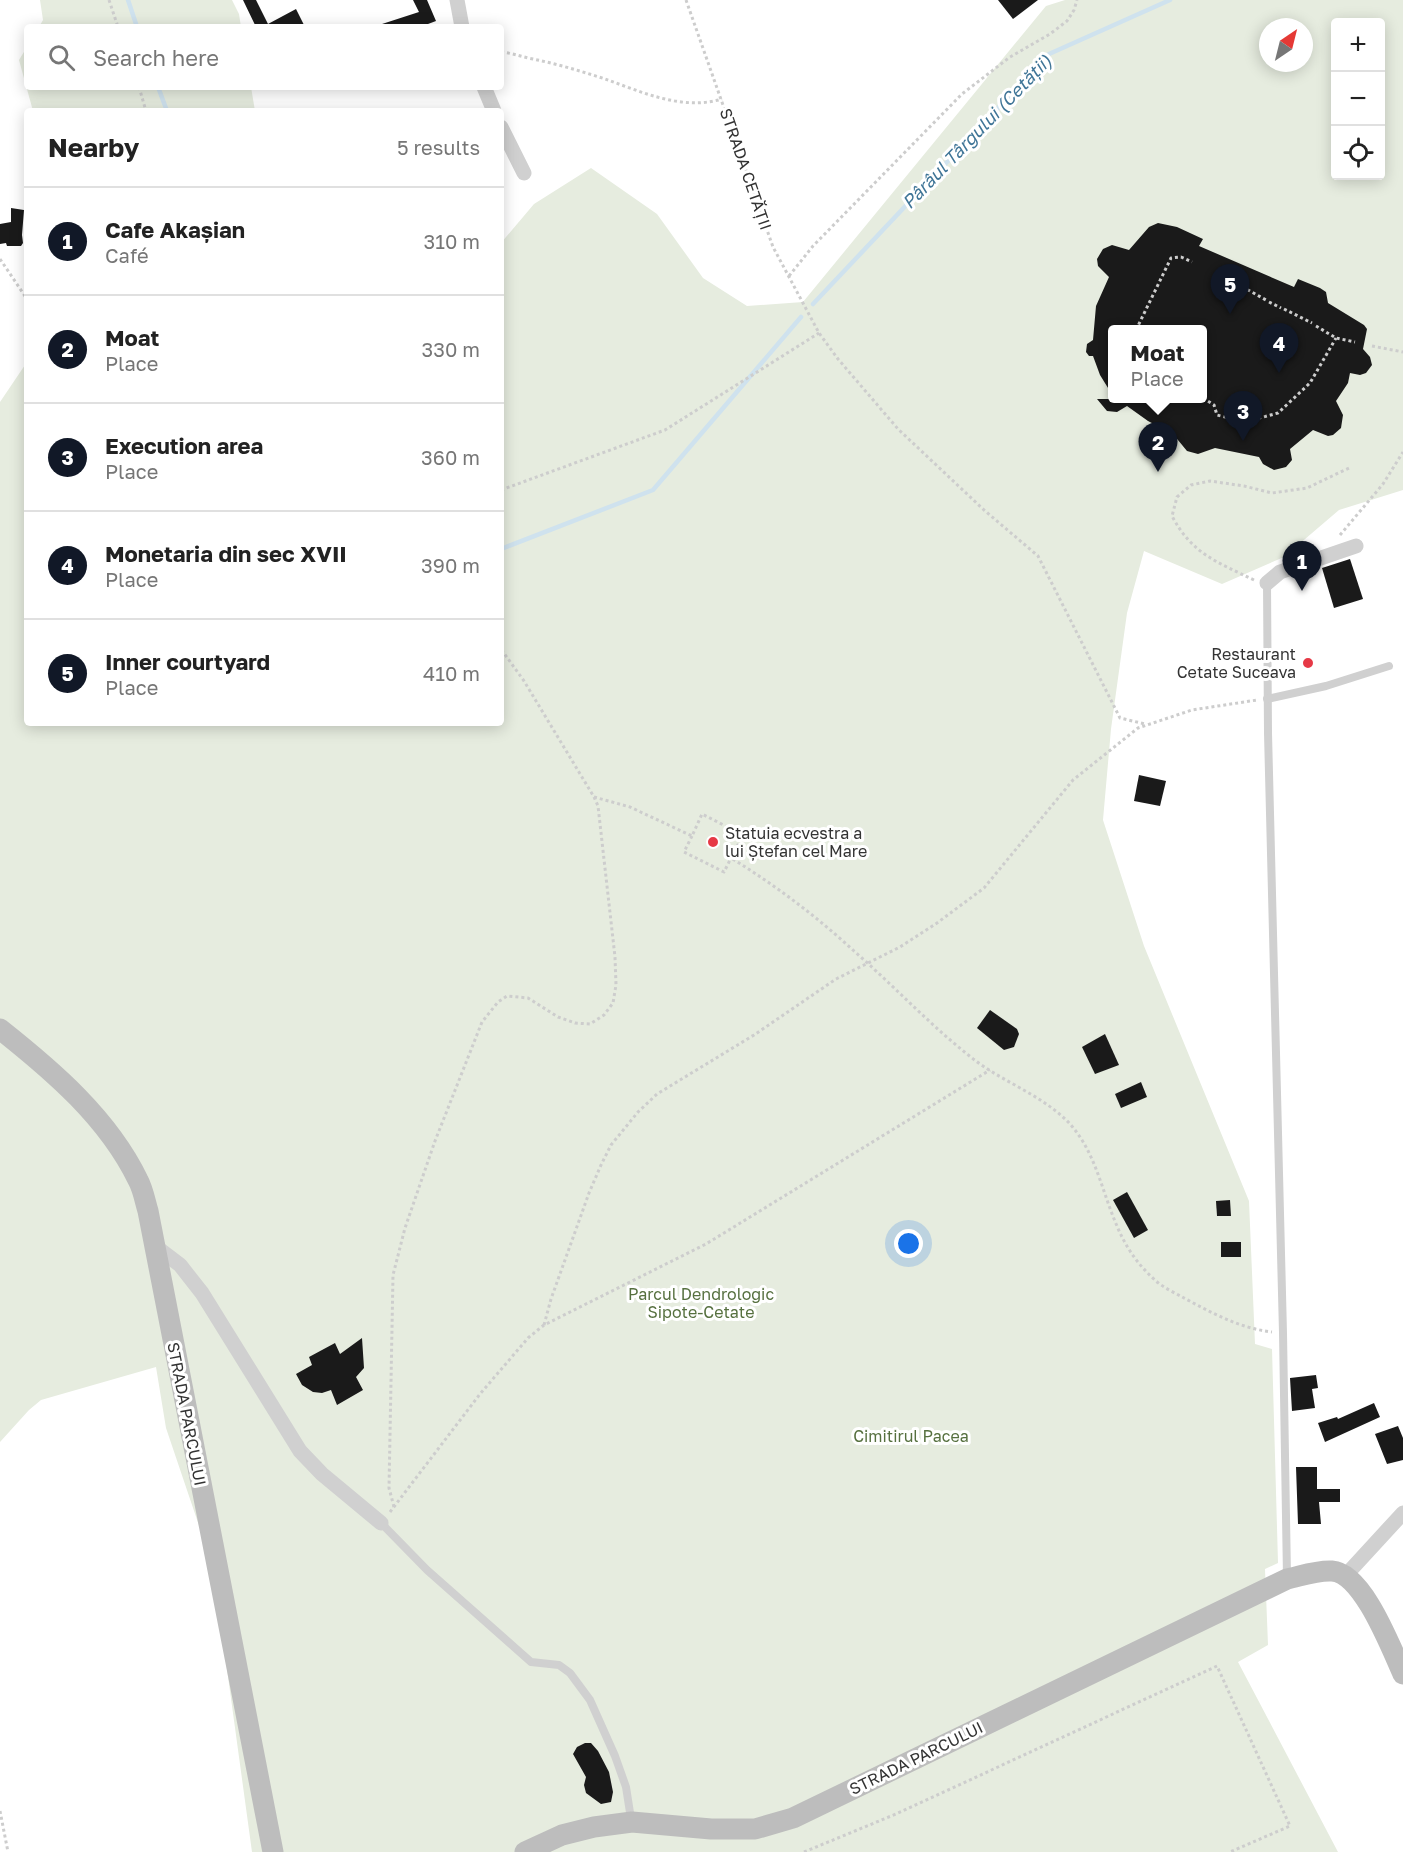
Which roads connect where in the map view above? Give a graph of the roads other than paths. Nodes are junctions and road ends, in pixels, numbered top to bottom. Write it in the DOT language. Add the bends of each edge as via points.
graph roads {
  1 [pos="457,0"];
  2 [pos="461,24"];
  3 [pos="485,90"];
  4 [pos="493,108"];
  5 [pos="504,133"];
  6 [pos="524,173"];
  7 [pos="1356,546"];
  8 [pos="1267,583"];
  9 [pos="1389,666"];
  10 [pos="1267,699"];
  11 [pos="0,1029"];
  12 [pos="155,1246"];
  13 [pos="1403,1513"];
  14 [pos="381,1523"];
  15 [pos="1346,1575"];
  16 [pos="1287,1579"];
  17 [pos="1403,1674"];
  18 [pos="632,1822"];
  19 [pos="273,1852"];
  20 [pos="525,1852"];
  1 -- 2 [label="street"];
  3 -- 4 [label="street"];
  5 -- 6 [label="street"];
  7 -- 8 [label="street" via="1280,572"];
  8 -- 10 [label="lane"];
  9 -- 10 [label="lane"];
  10 -- 16 [label="lane"];
  11 -- 12 [label="street, STRADA PARCULUI" via="62,1081 123,1153 139,1182"];
  12 -- 14 [label="street" via="180,1265 202,1293 300,1451"];
  12 -- 19 [label="street, STRADA PARCULUI"];
  13 -- 15 [label="street"];
  14 -- 18 [label="lane" via="427,1570 531,1662 559,1665 570,1674 590,1700 615,1756"];
  15 -- 16 [label="street, STRADA PARCULUI" via="1323,1571"];
  15 -- 17 [label="street" via="1362,1592"];
  16 -- 18 [label="street, STRADA PARCULUI" via="793,1818 755,1829"];
  18 -- 20 [label="street, STRADA PARCULUI" via="594,1827"];
}
